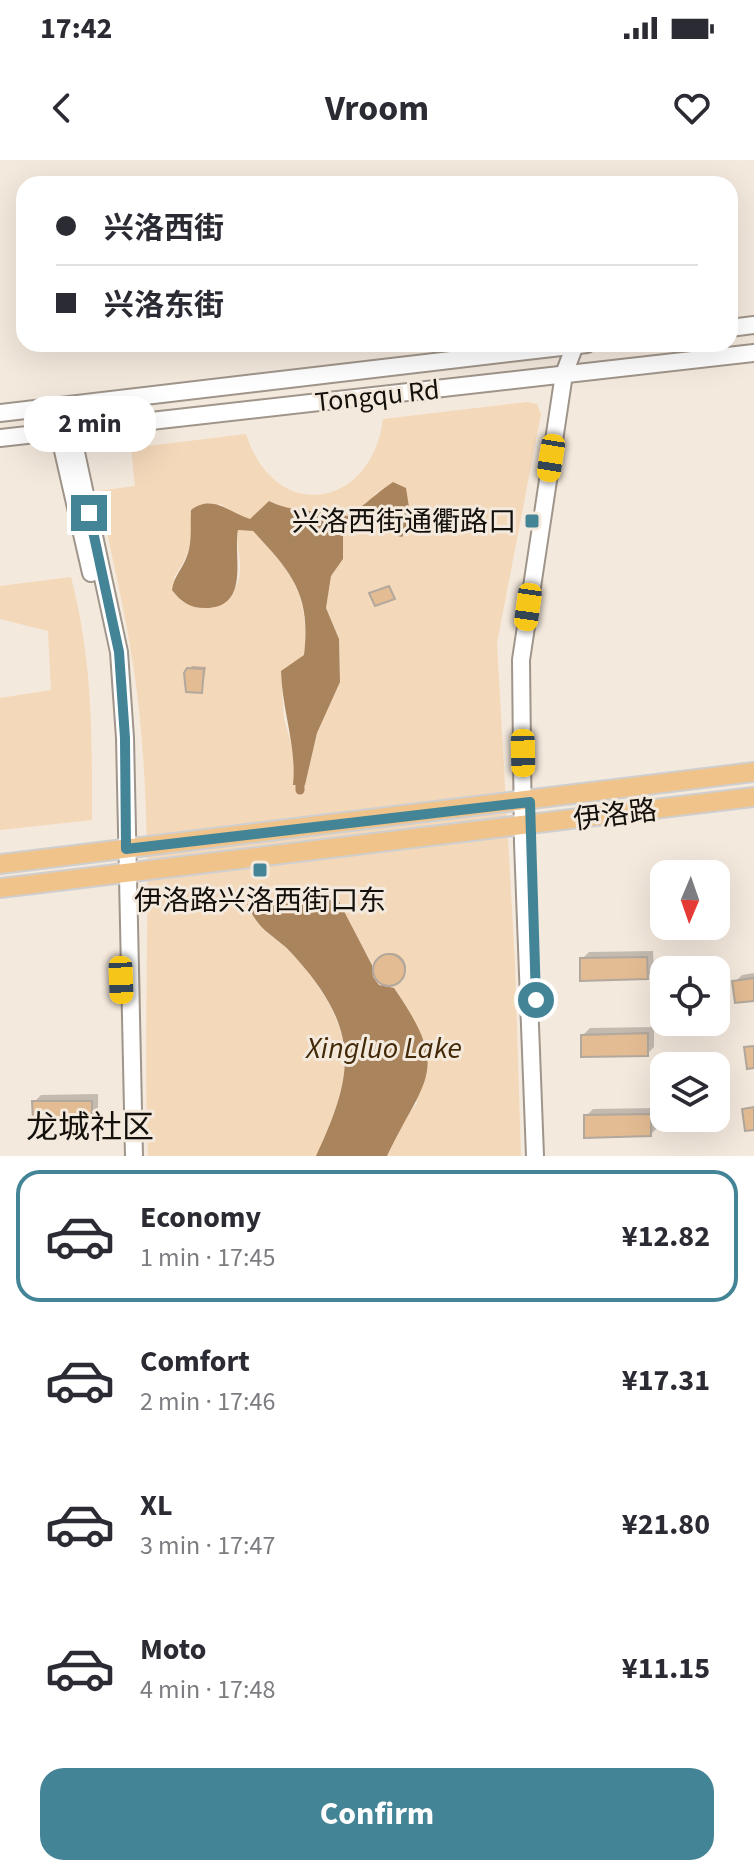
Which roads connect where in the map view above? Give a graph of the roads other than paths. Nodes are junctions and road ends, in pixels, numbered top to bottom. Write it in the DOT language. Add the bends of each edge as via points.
graph roads {
  1 [pos="521,352"];
  2 [pos="578,352"];
  3 [pos="754,353"];
  4 [pos="402,366"];
  5 [pos="568,374"];
  6 [pos="221,388"];
  7 [pos="405,392"];
  8 [pos="59,406"];
  9 [pos="224,412"];
  10 [pos="0,413"];
  11 [pos="65,430"];
  12 [pos="0,438"];
  13 [pos="754,772"];
  14 [pos="754,797"];
  15 [pos="526,802"];
  16 [pos="526,825"];
  17 [pos="122,850"];
  18 [pos="0,864"];
  19 [pos="122,874"];
  20 [pos="0,888"];
  21 [pos="127,1156"];
  22 [pos="134,1156"];
  23 [pos="535,1156"];
  24 [pos="542,1156"];
  1 -- 4 [label="street, Tongqu Rd"];
  2 -- 5 [label="street"];
  3 -- 5 [label="street, Tongqu Rd"];
  4 -- 6 [label="street, Tongqu Rd"];
  4 -- 7 [label="street"];
  5 -- 7 [label="street, Tongqu Rd"];
  5 -- 15 [label="street" via="528,660"];
  6 -- 8 [label="street, Tongqu Rd"];
  6 -- 9 [label="street"];
  7 -- 9 [label="street, Tongqu Rd"];
  8 -- 10 [label="street, Tongqu Rd"];
  8 -- 11 [label="street"];
  9 -- 11 [label="street, Tongqu Rd"];
  11 -- 12 [label="street, Tongqu Rd"];
  11 -- 17 [label="street" via="119,652 125,738"];
  13 -- 15 [label="main road, 伊洛路"];
  14 -- 16 [label="main road, 伊洛路"];
  15 -- 16 [label="street"];
  15 -- 17 [label="main road, 伊洛路"];
  16 -- 19 [label="main road, 伊洛路"];
  16 -- 23 [label="street"];
  16 -- 24 [label="street"];
  17 -- 18 [label="main road, 伊洛路"];
  17 -- 19 [label="street"];
  19 -- 20 [label="main road, 伊洛路"];
  19 -- 21 [label="street"];
  19 -- 22 [label="street"];
}
